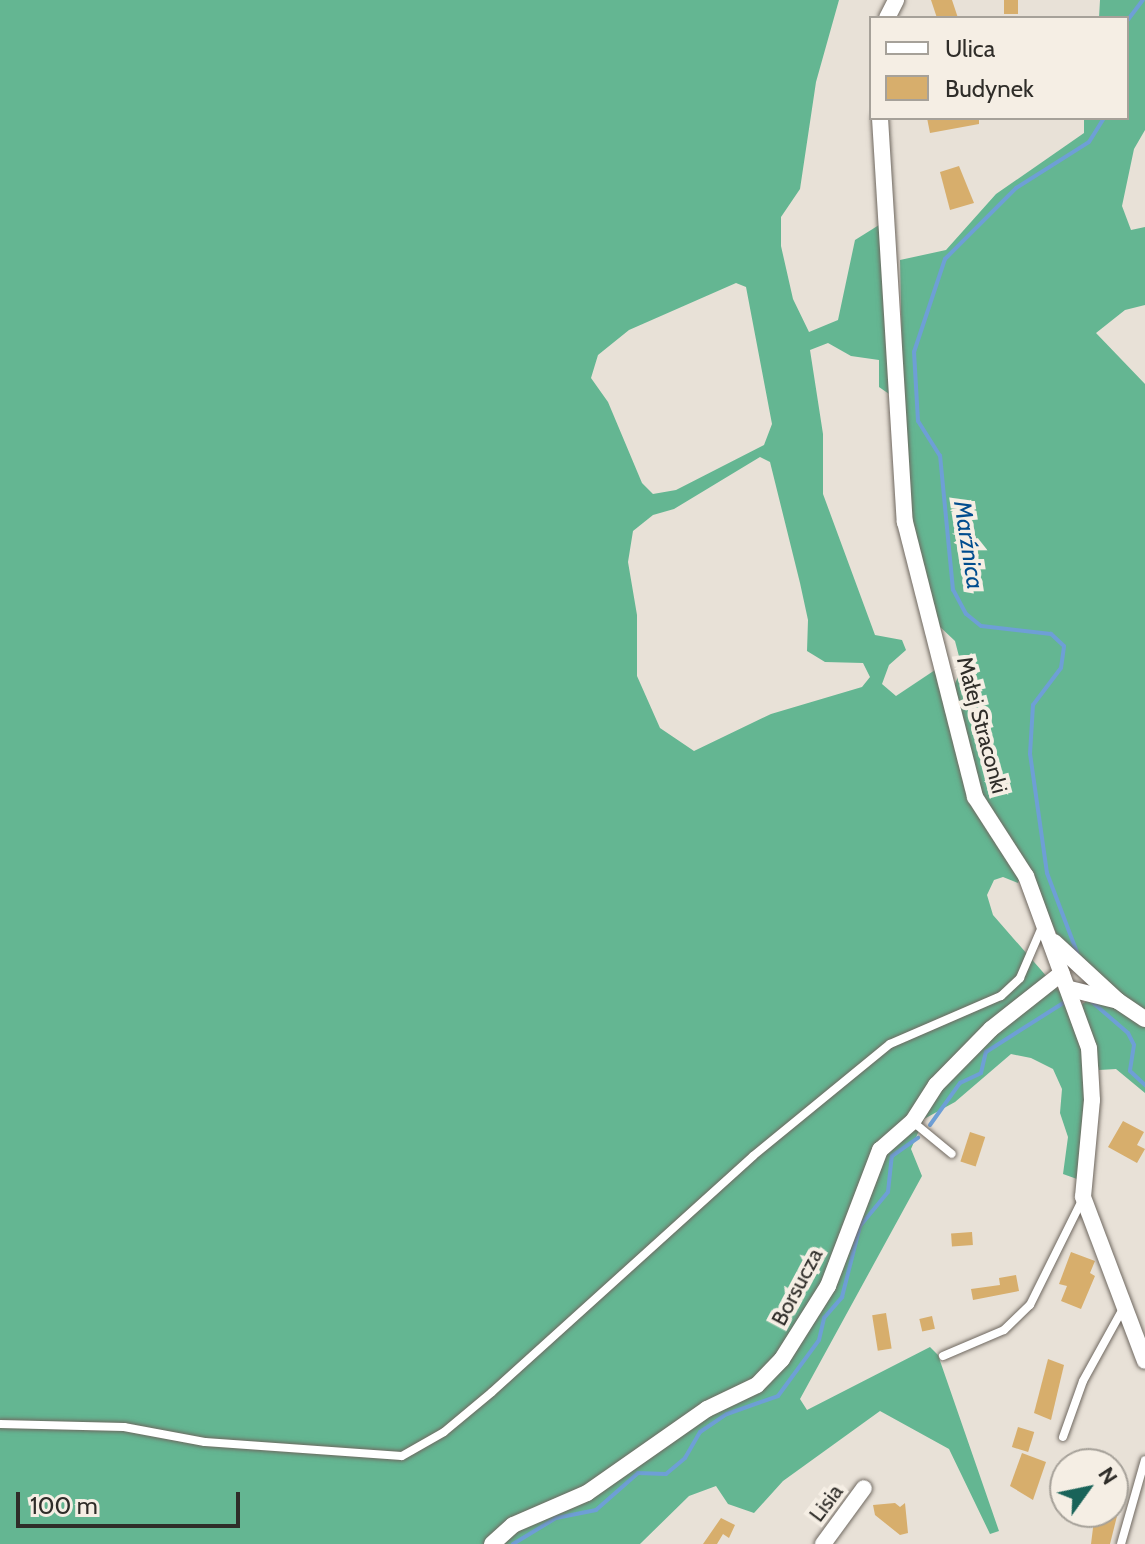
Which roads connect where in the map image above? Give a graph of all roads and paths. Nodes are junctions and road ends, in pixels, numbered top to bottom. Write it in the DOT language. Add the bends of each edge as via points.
graph roads {
  1 [pos="880,120"];
  2 [pos="1045,922"];
  3 [pos="1052,942"];
  4 [pos="1062,973"];
  5 [pos="1074,989"];
  6 [pos="1112,1000"];
  7 [pos="1145,1019"];
  8 [pos="913,1121"];
  9 [pos="952,1154"];
  10 [pos="1083,1197"];
  11 [pos="1126,1305"];
  12 [pos="943,1356"];
  13 [pos="1145,1361"];
  14 [pos="0,1424"];
  15 [pos="1063,1437"];
  16 [pos="1145,1460"];
  17 [pos="864,1488"];
  18 [pos="492,1544"];
  19 [pos="823,1544"];
  20 [pos="1121,1544"];
  1 -- 2 [label="street, Małej Straconki" via="905,522 975,797 1026,876"];
  2 -- 3 [label="street, Małej Straconki"];
  2 -- 14 [label="lane" via="1020,978 1001,996 890,1044 753,1156 492,1392 444,1432 402,1456 205,1442 124,1427"];
  3 -- 4 [label="street, Małej Straconki"];
  3 -- 6 [label="street"];
  4 -- 5 [label="street, Małej Straconki"];
  4 -- 8 [label="street, Borsucza" via="991,1029 936,1085"];
  5 -- 6 [label="street"];
  5 -- 10 [label="street, Małej Straconki" via="1092,1069"];
  6 -- 7 [label="street"];
  8 -- 9 [label="lane"];
  8 -- 18 [label="street, Borsucza" via="880,1150 828,1286 782,1359 757,1385 707,1409 587,1493 513,1525"];
  10 -- 11 [label="street, Małej Straconki"];
  10 -- 12 [label="lane" via="1030,1305 1004,1330"];
  11 -- 13 [label="street, Małej Straconki"];
  11 -- 15 [label="lane" via="1083,1381"];
  16 -- 20 [label="lane"];
  17 -- 19 [label="street, Lisia"];
}
